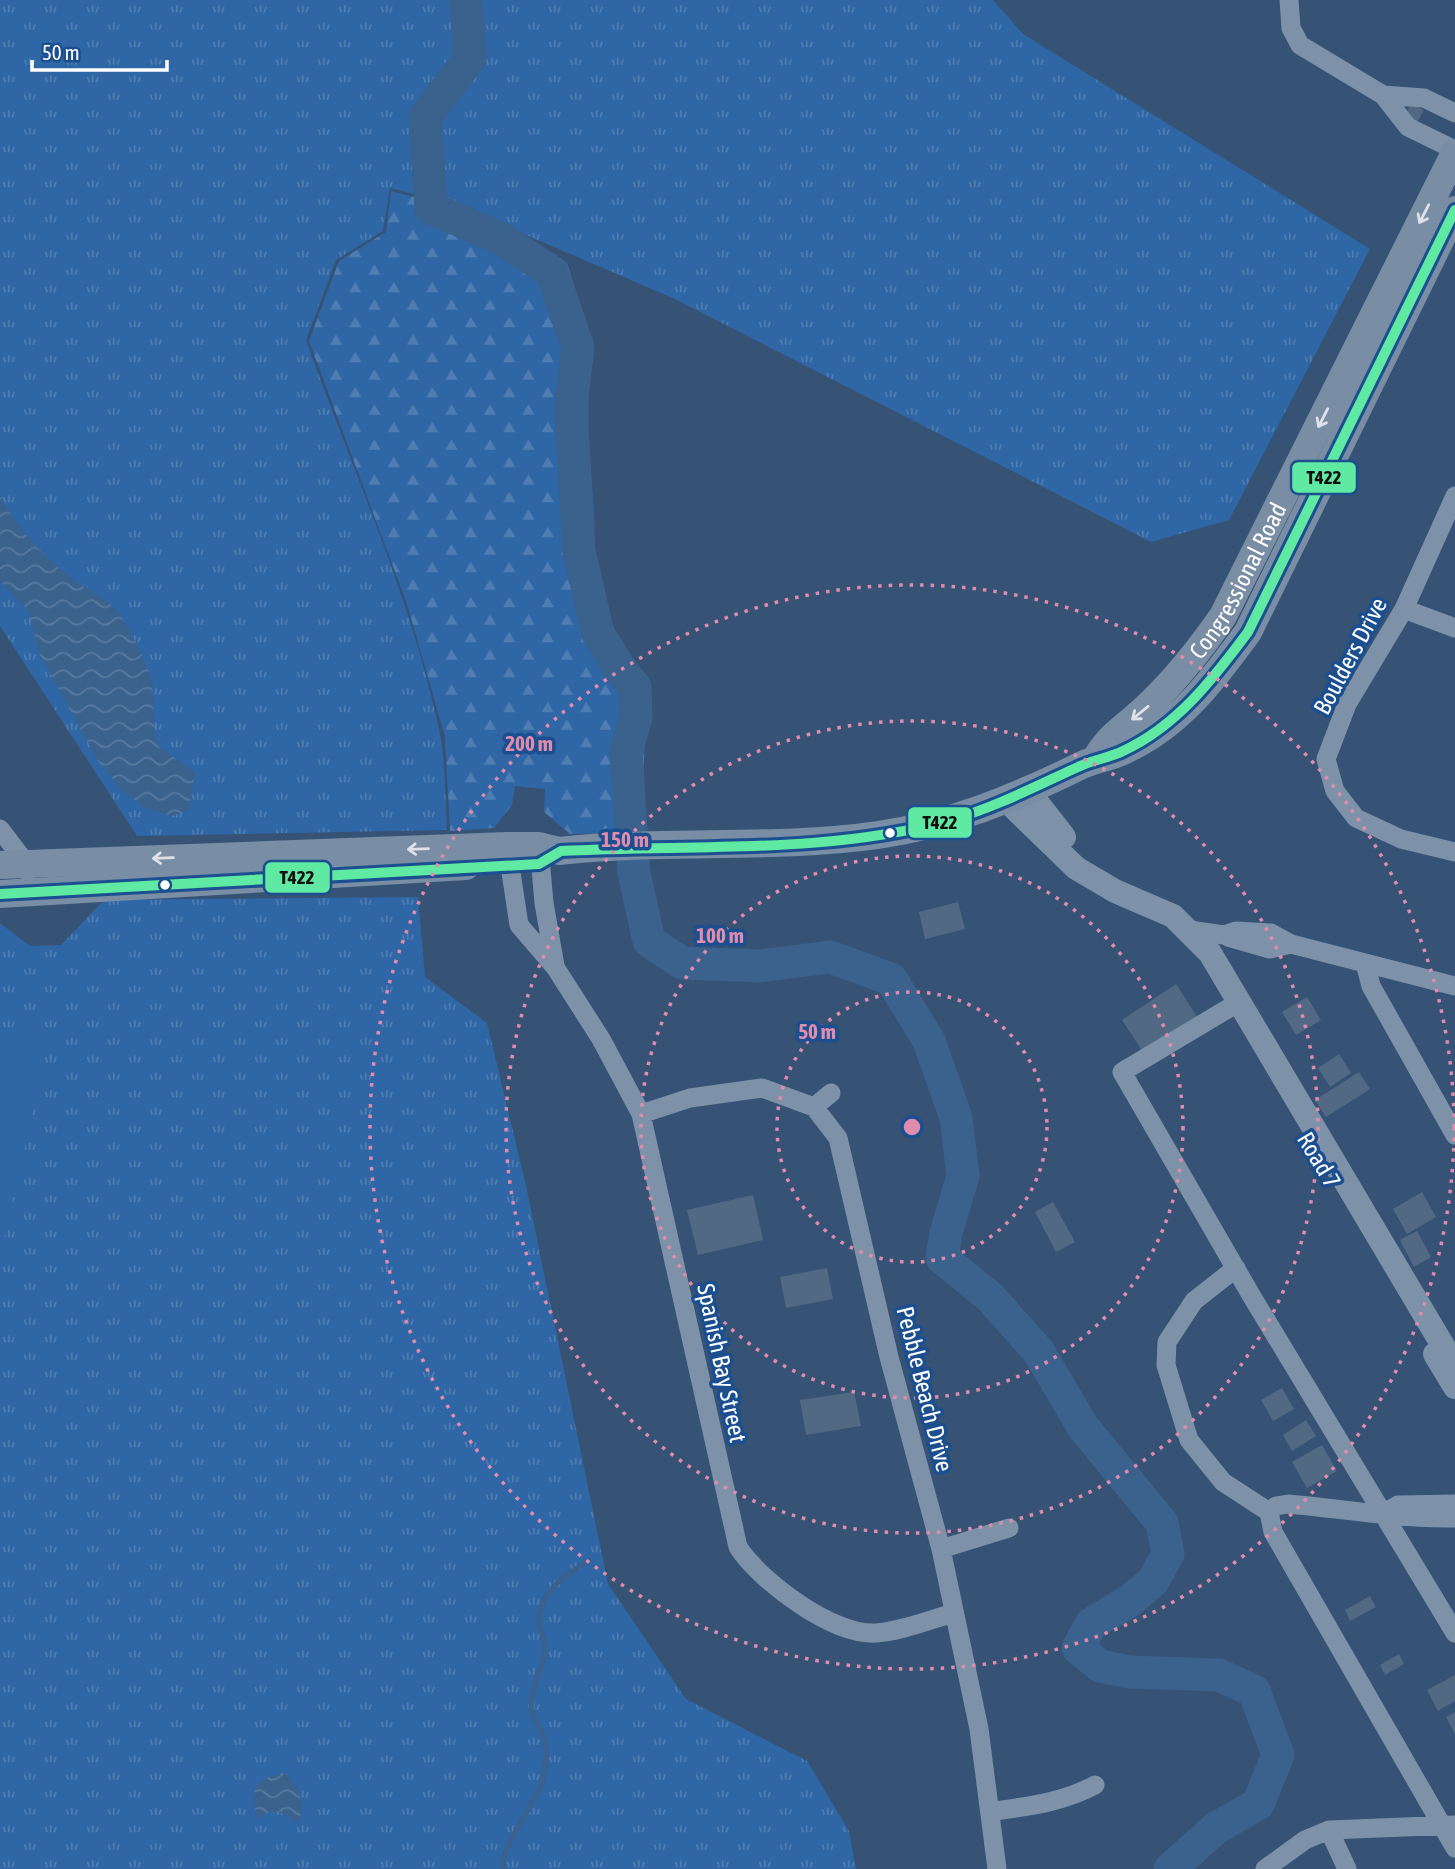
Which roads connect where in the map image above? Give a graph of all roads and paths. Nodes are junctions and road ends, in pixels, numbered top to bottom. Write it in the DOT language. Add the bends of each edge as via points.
graph roads {
  1 [pos="1289,0"];
  2 [pos="1383,94"];
  3 [pos="1455,113"];
  4 [pos="1455,151"];
  5 [pos="1455,210"];
  6 [pos="1455,496"];
  7 [pos="1404,609"];
  8 [pos="1455,628"];
  9 [pos="1203,645"];
  10 [pos="1225,664"];
  11 [pos="1097,757"];
  12 [pos="1017,795"];
  13 [pos="0,829"];
  14 [pos="1455,852"];
  15 [pos="546,854"];
  16 [pos="508,855"];
  17 [pos="13,864"];
  18 [pos="30,893"];
  19 [pos="0,894"];
  20 [pos="1189,930"];
  21 [pos="1365,963"];
  22 [pos="555,967"];
  23 [pos="1455,986"];
  24 [pos="1229,1008"];
  25 [pos="831,1093"];
  26 [pos="814,1107"];
  27 [pos="641,1114"];
  28 [pos="1455,1135"];
  29 [pos="1236,1268"];
  30 [pos="1455,1366"];
  31 [pos="1455,1387"];
  32 [pos="1455,1504"];
  33 [pos="1269,1512"];
  34 [pos="1384,1513"];
  35 [pos="1455,1518"];
  36 [pos="1009,1528"];
  37 [pos="941,1549"];
  38 [pos="954,1613"];
  39 [pos="1455,1633"];
  40 [pos="1095,1785"];
  41 [pos="990,1812"];
  42 [pos="1450,1825"];
  43 [pos="1329,1830"];
  44 [pos="1455,1847"];
  45 [pos="997,1869"];
  46 [pos="1265,1869"];
  47 [pos="1347,1869"];
  1 -- 2 [label="street" via="1291,28 1300,45"];
  2 -- 3 [label="street" via="1424,98"];
  2 -- 4 [label="street" via="1408,127"];
  4 -- 9 [label="main road, Congressional Road, one-way" via="1223,617"];
  5 -- 10 [label="main road, Congressional Road" via="1248,632"];
  6 -- 7 [label="street, Boulders Drive"];
  7 -- 8 [label="street"];
  7 -- 14 [label="street, Boulders Drive" via="1347,704 1326,759 1335,791 1356,818 1401,839"];
  9 -- 10 [label="main road"];
  9 -- 11 [label="main road, Congressional Road, one-way" via="1148,707 1109,737"];
  10 -- 11 [label="main road, Congressional Road" via="1206,690 1164,728 1121,752"];
  11 -- 12 [label="main road, Congressional Road"];
  12 -- 15 [label="main road, Congressional Road" via="948,821 878,835"];
  12 -- 20 [label="street, Road 7" via="1069,862 1115,891 1165,911"];
  13 -- 17 [label="street"];
  15 -- 16 [label="main road, Congressional Road"];
  15 -- 22 [label="street, Spanish Bay Street"];
  16 -- 17 [label="main road, Congressional Road, one-way" via="232,856"];
  16 -- 18 [label="main road, Congressional Road"];
  16 -- 22 [label="street, Spanish Bay Street" via="519,925"];
  17 -- 18 [label="street"];
  18 -- 19 [label="main road, Congressional Road"];
  20 -- 21 [label="street" via="1224,935 1271,933 1291,944"];
  20 -- 24 [label="street, Road 7"];
  20 -- 30 [label="street, Road 7" via="1210,953"];
  21 -- 23 [label="street"];
  21 -- 28 [label="street" via="1371,986"];
  22 -- 27 [label="street, Spanish Bay Street"];
  24 -- 29 [label="street" via="1122,1072"];
  24 -- 31 [label="street, Road 7"];
  25 -- 26 [label="street"];
  26 -- 27 [label="street" via="762,1088 690,1098"];
  26 -- 37 [label="street, Pebble Beach Drive" via="838,1138 889,1357"];
  27 -- 38 [label="street, Spanish Bay Street" via="723,1487 744,1557 776,1587 848,1630 875,1633"];
  29 -- 33 [label="street" via="1194,1301 1167,1342 1166,1365 1189,1440 1223,1482"];
  29 -- 34 [label="street"];
  32 -- 34 [label="street" via="1398,1505"];
  33 -- 34 [label="street" via="1288,1504"];
  33 -- 42 [label="street" via="1273,1532"];
  34 -- 35 [label="street" via="1400,1519"];
  34 -- 39 [label="street"];
  36 -- 37 [label="street"];
  37 -- 38 [label="street, Pebble Beach Drive"];
  38 -- 41 [label="street, Pebble Beach Drive" via="979,1729"];
  40 -- 41 [label="street" via="1047,1804"];
  41 -- 45 [label="street, Pebble Beach Drive"];
  42 -- 43 [label="street"];
  42 -- 44 [label="street"];
  43 -- 46 [label="street" via="1305,1840"];
  43 -- 47 [label="street"];
}
